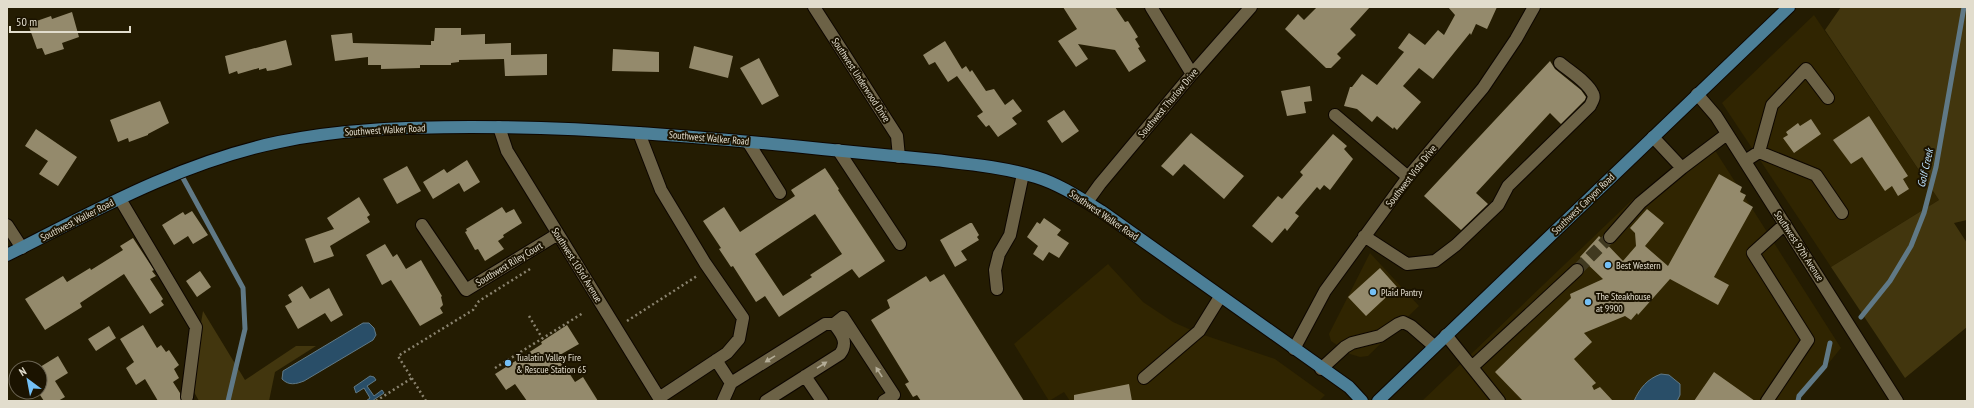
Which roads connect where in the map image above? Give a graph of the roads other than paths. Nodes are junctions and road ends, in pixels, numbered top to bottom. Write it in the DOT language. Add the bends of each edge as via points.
graph roads {
  1 [pos="814,7"];
  2 [pos="1152,7"];
  3 [pos="1251,7"];
  4 [pos="1534,7"];
  5 [pos="1789,7"];
  6 [pos="1560,62"];
  7 [pos="1192,74"];
  8 [pos="1697,94"];
  9 [pos="1828,98"];
  10 [pos="1335,115"];
  11 [pos="499,127"];
  12 [pos="639,133"];
  13 [pos="1727,134"];
  14 [pos="1653,137"];
  15 [pos="748,142"];
  16 [pos="838,150"];
  17 [pos="1759,152"];
  18 [pos="899,156"];
  19 [pos="1745,161"];
  20 [pos="1682,168"];
  21 [pos="1023,174"];
  22 [pos="1408,177"];
  23 [pos="780,193"];
  24 [pos="120,199"];
  25 [pos="1087,202"];
  26 [pos="1842,213"];
  27 [pos="1785,224"];
  28 [pos="7,225"];
  29 [pos="422,225"];
  30 [pos="558,234"];
  31 [pos="1364,236"];
  32 [pos="1610,237"];
  33 [pos="900,244"];
  34 [pos="22,248"];
  35 [pos="7,255"];
  36 [pos="1577,270"];
  37 [pos="997,289"];
  38 [pos="1220,297"];
  39 [pos="834,324"];
  40 [pos="1446,335"];
  41 [pos="1434,346"];
  42 [pos="1294,349"];
  43 [pos="716,360"];
  44 [pos="1472,367"];
  45 [pos="1322,368"];
  46 [pos="805,376"];
  47 [pos="1144,378"];
  48 [pos="731,383"];
  49 [pos="187,397"];
  50 [pos="660,399"];
  51 [pos="723,401"];
  52 [pos="766,401"];
  53 [pos="822,401"];
  54 [pos="884,401"];
  55 [pos="1362,401"];
  56 [pos="1378,401"];
  57 [pos="1499,401"];
  58 [pos="1767,401"];
  59 [pos="1897,401"];
  1 -- 18 [label="street, Southwest Underwood Drive" via="897,136"];
  2 -- 7 [label="street"];
  3 -- 7 [label="street, Southwest Thurlow Drive"];
  4 -- 22 [label="street, Southwest Vista Drive" via="1516,40 1483,88"];
  5 -- 8 [label="main road, Southwest Canyon Road"];
  6 -- 31 [label="street" via="1593,94 1590,106 1508,186 1498,205 1456,245 1435,261 1407,264"];
  7 -- 25 [label="street, Southwest Thurlow Drive"];
  8 -- 13 [label="street, Southwest 97th Avenue"];
  8 -- 14 [label="main road, Southwest Canyon Road"];
  9 -- 17 [label="street" via="1806,69 1772,106"];
  10 -- 22 [label="street"];
  11 -- 12 [label="main road, Southwest Walker Road"];
  11 -- 24 [label="main road, Southwest Walker Road" via="434,127 349,132 279,142 201,164"];
  11 -- 30 [label="street, Southwest 103rd Avenue" via="506,151"];
  12 -- 15 [label="main road, Southwest Walker Road"];
  12 -- 43 [label="street" via="662,190 709,269 743,318 739,339 727,353"];
  13 -- 19 [label="street, Southwest 97th Avenue"];
  13 -- 20 [label="street"];
  14 -- 20 [label="street"];
  14 -- 40 [label="main road, Southwest Canyon Road"];
  15 -- 16 [label="main road, Southwest Walker Road"];
  15 -- 23 [label="street"];
  16 -- 18 [label="main road, Southwest Walker Road"];
  16 -- 33 [label="street"];
  17 -- 19 [label="street"];
  17 -- 26 [label="street" via="1816,175"];
  18 -- 21 [label="main road, Southwest Walker Road"];
  19 -- 27 [label="street, Southwest 97th Avenue"];
  20 -- 32 [label="street" via="1640,203"];
  21 -- 25 [label="main road, Southwest Walker Road" via="1063,188"];
  21 -- 37 [label="street" via="1010,235 999,254 995,270"];
  22 -- 31 [label="street, Southwest Vista Drive"];
  24 -- 34 [label="main road, Southwest Walker Road"];
  24 -- 49 [label="street" via="196,327"];
  25 -- 38 [label="main road, Southwest Walker Road"];
  27 -- 58 [label="street" via="1753,253 1808,340"];
  27 -- 59 [label="street, Southwest 97th Avenue"];
  28 -- 34 [label="street"];
  29 -- 30 [label="street, Southwest Riley Court" via="466,290"];
  30 -- 50 [label="street, Southwest 103rd Avenue"];
  31 -- 42 [label="street, Southwest Vista Drive" via="1325,291"];
  34 -- 35 [label="main road, Southwest Walker Road"];
  36 -- 44 [label="street"];
  38 -- 42 [label="main road, Southwest Walker Road"];
  38 -- 47 [label="street" via="1199,330"];
  46 -- 39 [label="street, one-way" via="843,350 844,337"];
  39 -- 48 [label="street, one-way" via="825,324"];
  54 -- 39 [label="street, one-way" via="894,395 843,317"];
  40 -- 41 [label="main road, Southwest Canyon Road"];
  40 -- 44 [label="street"];
  41 -- 45 [label="street" via="1404,322 1380,336 1352,343"];
  41 -- 56 [label="main road, Southwest Canyon Road"];
  42 -- 45 [label="main road, Southwest Walker Road"];
  43 -- 48 [label="street"];
  43 -- 50 [label="street"];
  44 -- 57 [label="street"];
  45 -- 55 [label="main road, Southwest Walker Road" via="1349,387"];
  46 -- 52 [label="street"];
  46 -- 53 [label="street"];
  48 -- 51 [label="street"];
}
